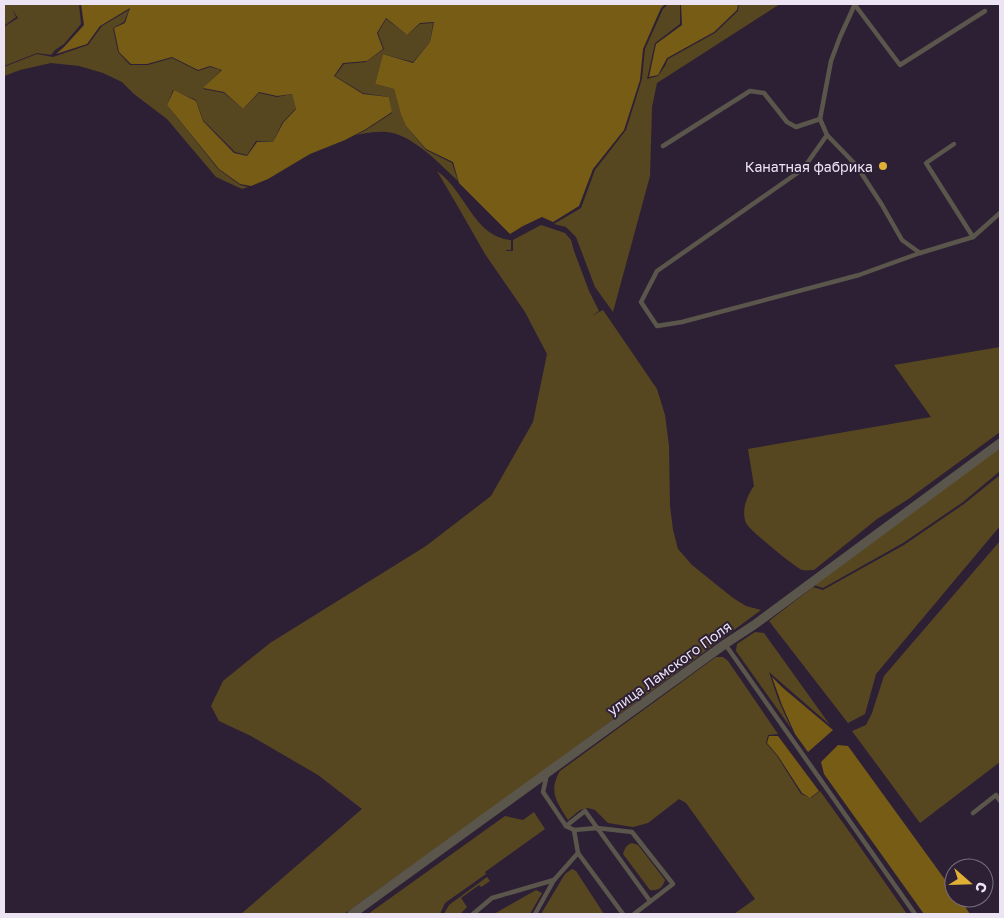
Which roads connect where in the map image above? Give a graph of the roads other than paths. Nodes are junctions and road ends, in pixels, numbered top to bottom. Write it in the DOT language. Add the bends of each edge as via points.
graph roads {
  1 [pos="855,4"];
  2 [pos="985,11"];
  3 [pos="820,118"];
  4 [pos="827,135"];
  5 [pos="954,144"];
  6 [pos="663,146"];
  7 [pos="1000,213"];
  8 [pos="973,237"];
  9 [pos="920,253"];
  10 [pos="1000,442"];
  11 [pos="725,644"];
  12 [pos="548,773"];
  13 [pos="1000,801"];
  14 [pos="973,813"];
  15 [pos="566,826"];
  16 [pos="597,828"];
  17 [pos="574,830"];
  18 [pos="578,853"];
  19 [pos="554,880"];
  20 [pos="650,901"];
  21 [pos="352,914"];
  22 [pos="473,914"];
  23 [pos="535,914"];
  24 [pos="623,914"];
  25 [pos="634,914"];
  26 [pos="915,914"];
  1 -- 2 [label="lane" via="900,65"];
  1 -- 3 [label="lane" via="831,61"];
  3 -- 4 [label="lane"];
  3 -- 6 [label="lane" via="796,126 787,122 764,93 750,91"];
  4 -- 9 [label="lane" via="856,165 902,240"];
  4 -- 9 [label="lane" via="803,169 657,271 641,302 657,326 859,275"];
  5 -- 8 [label="lane" via="926,163"];
  7 -- 8 [label="lane"];
  8 -- 9 [label="lane"];
  10 -- 11 [label="street, улица Ламского Поля"];
  11 -- 12 [label="street, улица Ламского Поля"];
  11 -- 26 [label="lane"];
  12 -- 15 [label="lane" via="542,792"];
  12 -- 21 [label="street, улица Ламского Поля"];
  13 -- 14 [label="lane" via="996,795"];
  15 -- 16 [label="lane" via="585,811"];
  15 -- 17 [label="lane"];
  16 -- 17 [label="lane"];
  16 -- 20 [label="lane"];
  16 -- 20 [label="lane" via="632,832 673,884"];
  17 -- 18 [label="lane"];
  18 -- 19 [label="lane"];
  18 -- 24 [label="lane"];
  19 -- 22 [label="lane" via="492,898"];
  19 -- 23 [label="lane"];
  20 -- 25 [label="lane"];
}
